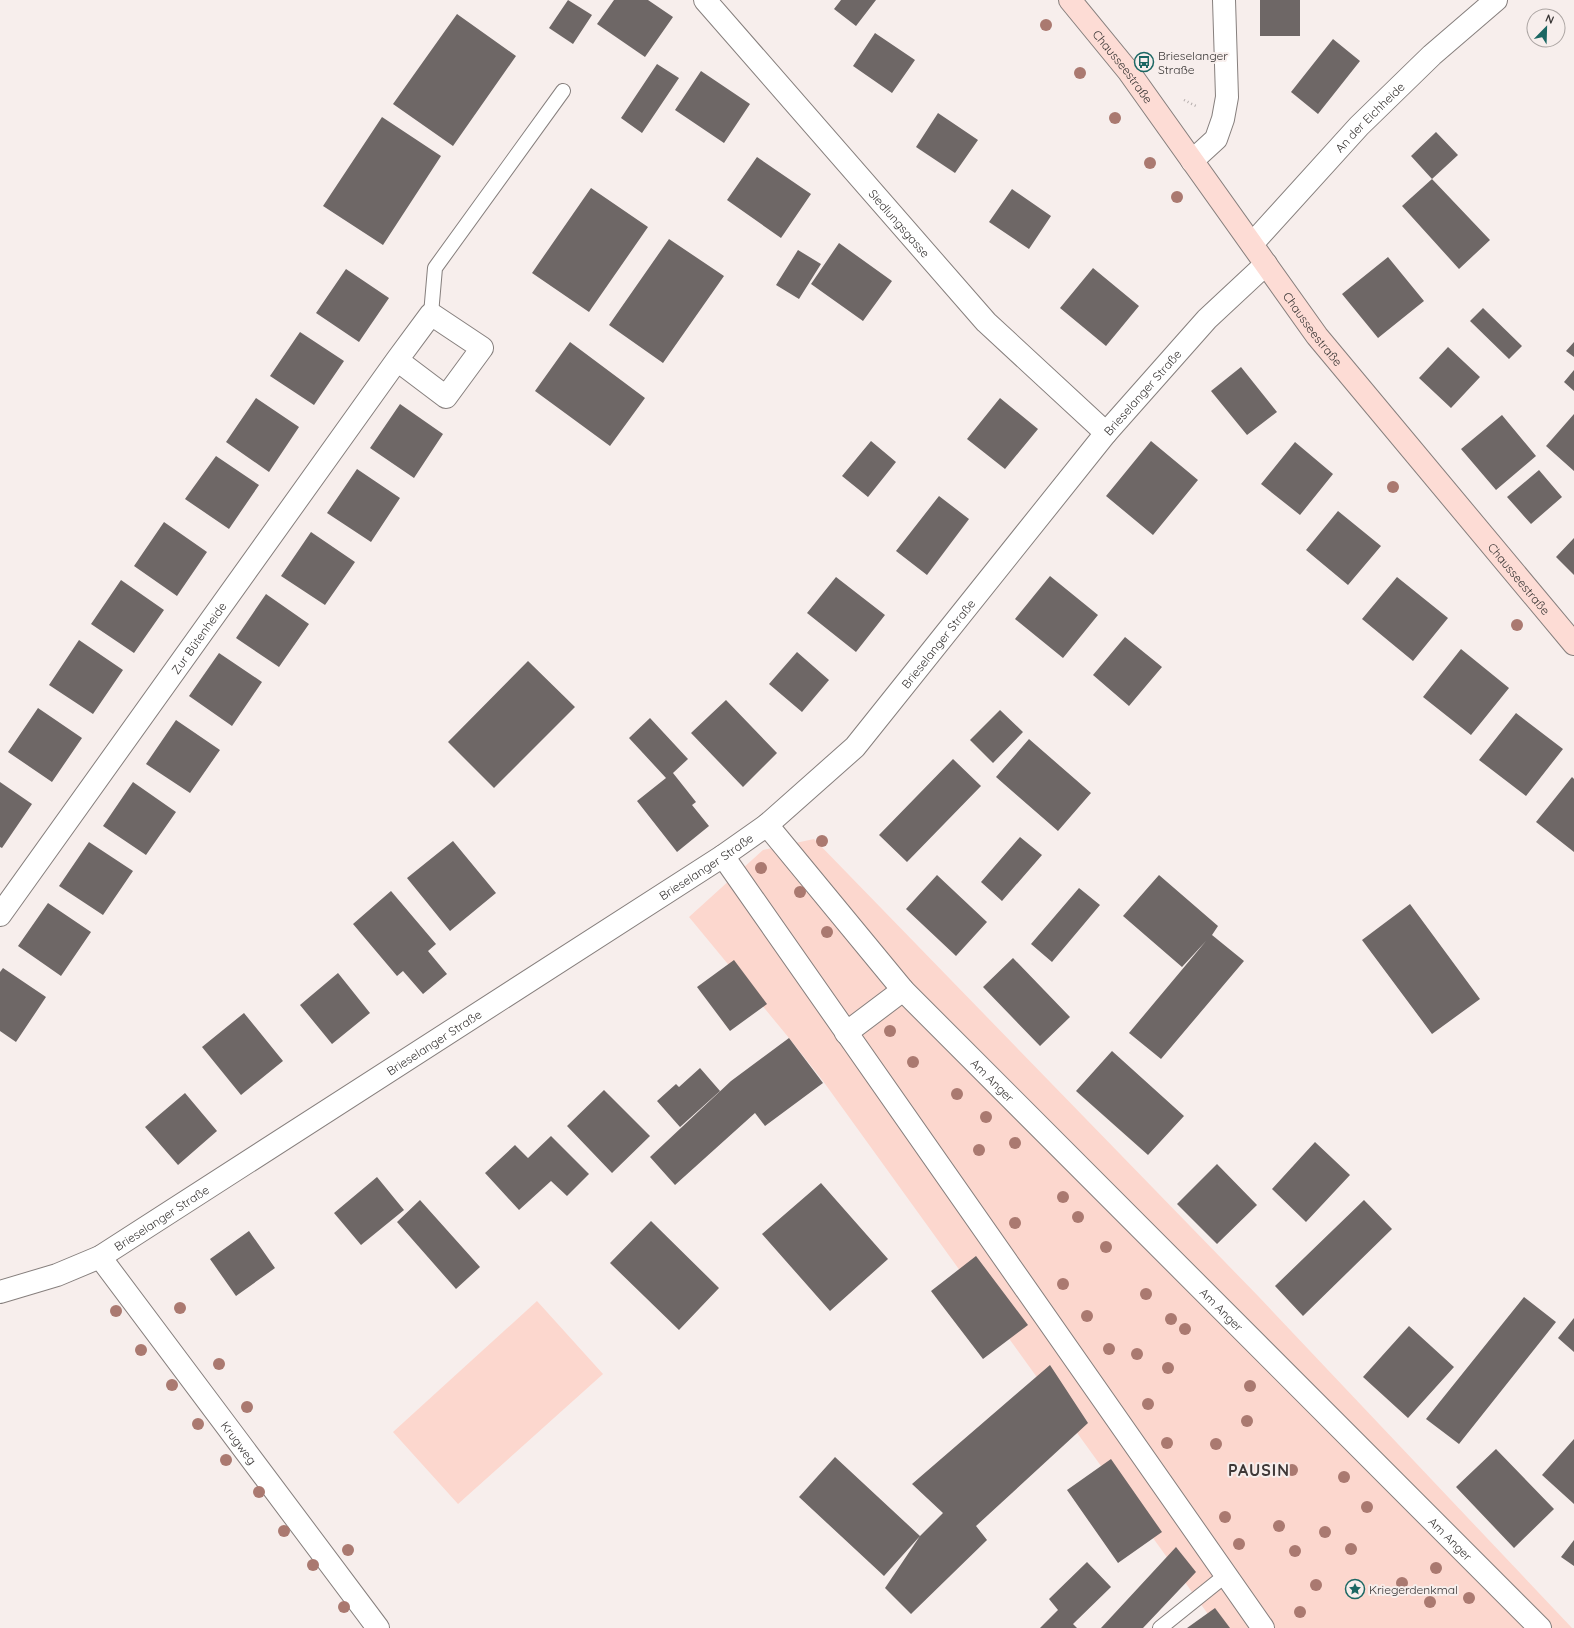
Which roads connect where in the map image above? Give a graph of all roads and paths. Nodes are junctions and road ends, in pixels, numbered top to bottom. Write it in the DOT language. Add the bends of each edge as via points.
graph roads {
  1 [pos="705,0"];
  2 [pos="1070,0"];
  3 [pos="1224,0"];
  4 [pos="1496,0"];
  5 [pos="563,91"];
  6 [pos="1192,161"];
  7 [pos="1252,244"];
  8 [pos="1266,264"];
  9 [pos="431,314"];
  10 [pos="397,360"];
  11 [pos="1106,433"];
  12 [pos="1574,644"];
  13 [pos="767,825"];
  14 [pos="722,856"];
  15 [pos="0,914"];
  16 [pos="903,990"];
  17 [pos="846,1033"];
  18 [pos="100,1257"];
  19 [pos="0,1292"];
  20 [pos="1226,1575"];
  21 [pos="378,1628"];
  22 [pos="1160,1628"];
  23 [pos="1263,1628"];
  24 [pos="1540,1628"];
  1 -- 11 [label="street, Siedlungsgasse" via="986,322"];
  2 -- 6 [label="main road, Chausseestraße" via="1129,72"];
  3 -- 6 [label="street" via="1227,98 1223,119 1216,139"];
  4 -- 7 [label="street, An der Eichheide" via="1432,55 1359,126"];
  5 -- 9 [label="lane" via="435,268"];
  6 -- 7 [label="main road, Chausseestraße"];
  7 -- 8 [label="main road, Chausseestraße"];
  8 -- 11 [label="street, Brieselanger Straße" via="1206,319"];
  8 -- 12 [label="main road, Chausseestraße" via="1317,336"];
  9 -- 10 [label="street, Zur Bütenheide"];
  9 -- 10 [label="street" via="482,348 446,397"];
  10 -- 15 [label="street, Zur Bütenheide"];
  11 -- 13 [label="street, Brieselanger Straße" via="855,747"];
  13 -- 14 [label="street, Brieselanger Straße"];
  13 -- 16 [label="street, Am Anger"];
  14 -- 17 [label="street"];
  14 -- 18 [label="street, Brieselanger Straße"];
  16 -- 17 [label="street"];
  16 -- 24 [label="street, Am Anger"];
  17 -- 20 [label="street"];
  18 -- 19 [label="street, Brieselanger Straße" via="57,1275"];
  18 -- 21 [label="street, Krugweg"];
  20 -- 22 [label="lane"];
  20 -- 23 [label="street"];
}
